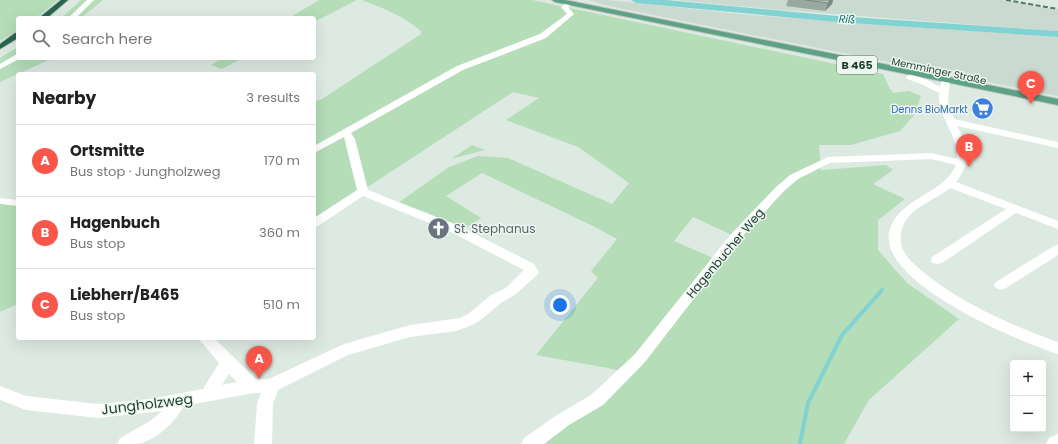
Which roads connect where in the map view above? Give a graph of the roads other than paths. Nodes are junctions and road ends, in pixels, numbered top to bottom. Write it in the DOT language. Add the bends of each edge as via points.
graph roads {
  1 [pos="65,0"];
  2 [pos="73,0"];
  3 [pos="91,0"];
  4 [pos="555,0"];
  5 [pos="569,3"];
  6 [pos="45,16"];
  7 [pos="54,16"];
  8 [pos="74,16"];
  9 [pos="16,36"];
  10 [pos="16,43"];
  11 [pos="770,44"];
  12 [pos="0,47"];
  13 [pos="0,53"];
  14 [pos="16,58"];
  15 [pos="0,67"];
  16 [pos="910,77"];
  17 [pos="944,85"];
  18 [pos="1058,102"];
  19 [pos="1058,107"];
  20 [pos="950,121"];
  21 [pos="345,132"];
  22 [pos="1058,145"];
  23 [pos="316,149"];
  24 [pos="962,163"];
  25 [pos="948,183"];
  26 [pos="363,192"];
  27 [pos="0,201"];
  28 [pos="16,203"];
  29 [pos="1015,209"];
  30 [pos="316,222"];
  31 [pos="1058,225"];
  32 [pos="1058,249"];
  33 [pos="937,260"];
  34 [pos="1001,285"];
  35 [pos="207,340"];
  36 [pos="1058,348"];
  37 [pos="228,363"];
  38 [pos="253,386"];
  39 [pos="271,386"];
  40 [pos="0,393"];
  41 [pos="207,396"];
  42 [pos="178,402"];
  43 [pos="1058,442"];
  44 [pos="126,444"];
  45 [pos="263,444"];
  46 [pos="530,444"];
  47 [pos="1055,444"];
  1 -- 6 [label="highway"];
  2 -- 7 [label="highway"];
  3 -- 8 [label="street"];
  4 -- 5 [label="main road, Memminger Straße / B 465"];
  5 -- 11 [label="main road, Memminger Straße / B 465"];
  5 -- 21 [label="street" via="564,7 571,14 543,36 460,68"];
  9 -- 12 [label="highway"];
  10 -- 13 [label="highway"];
  11 -- 16 [label="main road, Memminger Straße / B 465" via="806,55"];
  11 -- 17 [label="main road, Memminger Straße / B 465" via="807,50"];
  14 -- 15 [label="street"];
  16 -- 17 [label="street"];
  17 -- 18 [label="main road, Memminger Straße / B 465"];
  17 -- 19 [label="main road, Memminger Straße / B 465"];
  17 -- 20 [label="street" via="945,109"];
  20 -- 22 [label="street"];
  20 -- 24 [label="street" via="961,144"];
  21 -- 23 [label="street"];
  21 -- 26 [label="street" via="350,139"];
  24 -- 25 [label="street"];
  24 -- 46 [label="street, Hagenbucher Weg" via="931,156 828,160 794,177 736,236 640,358 597,400"];
  25 -- 29 [label="street"];
  25 -- 36 [label="street" via="909,210 899,222 894,237 897,252 906,264 944,294 1013,330"];
  26 -- 30 [label="street"];
  26 -- 39 [label="street" via="453,228 529,267 532,272 511,291 465,322 410,331 344,350"];
  27 -- 28 [label="street"];
  29 -- 31 [label="street"];
  29 -- 33 [label="street"];
  32 -- 34 [label="street"];
  35 -- 37 [label="street"];
  37 -- 38 [label="street"];
  37 -- 41 [label="street"];
  38 -- 39 [label="street, Jungholzweg"];
  38 -- 41 [label="street, Jungholzweg"];
  39 -- 45 [label="street" via="265,404"];
  40 -- 42 [label="street, Jungholzweg" via="26,403 98,412"];
  41 -- 42 [label="street, Jungholzweg"];
  42 -- 44 [label="street" via="173,412"];
  43 -- 47 [label="street"];
}
